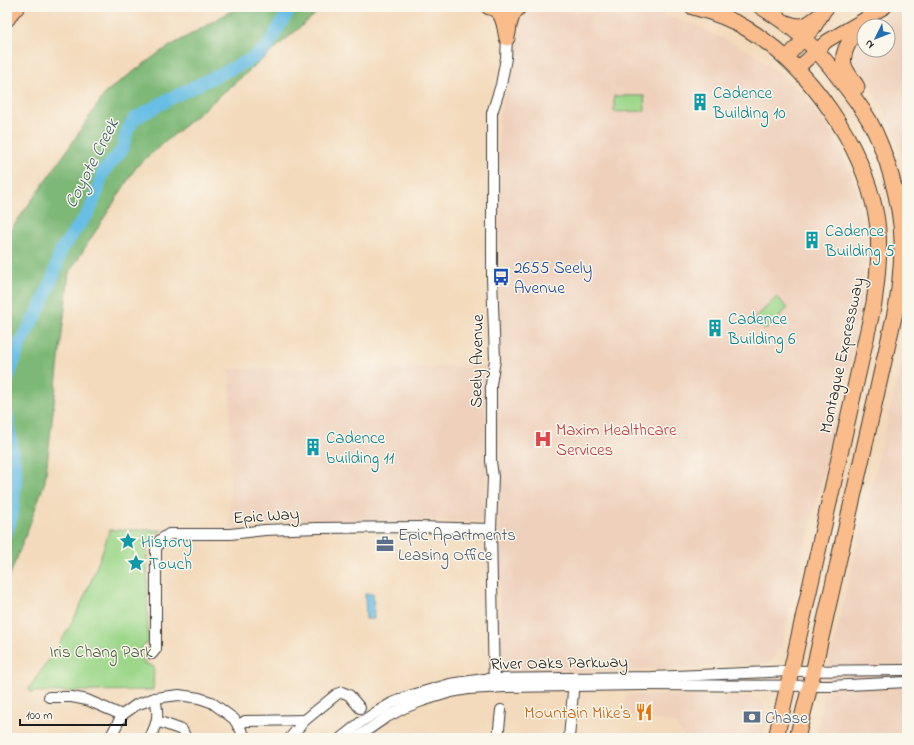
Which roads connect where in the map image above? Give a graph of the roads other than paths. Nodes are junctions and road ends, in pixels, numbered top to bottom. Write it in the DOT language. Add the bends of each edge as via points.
graph roads {
  1 [pos="17,7"];
  2 [pos="489,7"];
  3 [pos="519,7"];
  4 [pos="693,7"];
  5 [pos="761,7"];
  6 [pos="826,9"];
  7 [pos="878,11"];
  8 [pos="7,19"];
  9 [pos="782,21"];
  10 [pos="507,38"];
  11 [pos="805,38"];
  12 [pos="816,50"];
  13 [pos="792,64"];
  14 [pos="870,122"];
  15 [pos="491,529"];
  16 [pos="152,654"];
  17 [pos="907,670"];
  18 [pos="696,676"];
  19 [pos="790,678"];
  20 [pos="812,679"];
  21 [pos="574,682"];
  22 [pos="907,682"];
  23 [pos="494,683"];
  24 [pos="642,685"];
  25 [pos="49,697"];
  26 [pos="155,698"];
  27 [pos="360,708"];
  28 [pos="501,710"];
  29 [pos="122,715"];
  30 [pos="305,720"];
  31 [pos="157,721"];
  32 [pos="238,726"];
  33 [pos="110,738"];
  34 [pos="150,738"];
  35 [pos="186,738"];
  36 [pos="246,738"];
  37 [pos="290,738"];
  38 [pos="341,738"];
  39 [pos="356,738"];
  40 [pos="498,738"];
  41 [pos="569,738"];
  42 [pos="776,738"];
  43 [pos="797,738"];
  1 -- 8 [label="highway"];
  2 -- 10 [label="highway" via="494,8 503,17"];
  3 -- 10 [label="highway" via="511,17"];
  4 -- 13 [label="highway, Montague Expressway" via="711,12 749,30"];
  5 -- 9 [label="highway"];
  6 -- 9 [label="main road" via="807,24 797,25"];
  6 -- 11 [label="main road"];
  7 -- 12 [label="main road" via="836,35"];
  7 -- 14 [label="highway" via="853,37 844,56 844,66 868,102"];
  9 -- 11 [label="highway"];
  10 -- 15 [label="street, Seely Avenue" via="501,84 492,113 495,360 491,384"];
  11 -- 12 [label="highway"];
  11 -- 13 [label="main road"];
  12 -- 13 [label="main road"];
  12 -- 14 [label="highway"];
  13 -- 19 [label="highway, Montague Expressway" via="827,107 854,150 876,215 878,279"];
  14 -- 20 [label="highway" via="890,169 899,214 902,240 901,277"];
  15 -- 16 [label="street, Epic Way" via="318,528 230,534 169,534 160,540 156,549 156,649"];
  15 -- 23 [label="street, Seely Avenue"];
  17 -- 20 [label="street"];
  18 -- 19 [label="street, River Oaks Parkway"];
  18 -- 21 [label="street, River Oaks Parkway" via="622,677 615,681"];
  18 -- 24 [label="street" via="686,680 652,681"];
  19 -- 20 [label="street"];
  19 -- 20 [label="street"];
  19 -- 24 [label="street, River Oaks Parkway"];
  19 -- 42 [label="highway, Montague Expressway"];
  20 -- 22 [label="street"];
  20 -- 43 [label="highway"];
  21 -- 23 [label="street, River Oaks Parkway"];
  21 -- 24 [label="street, River Oaks Parkway"];
  21 -- 41 [label="street"];
  23 -- 38 [label="street, River Oaks Parkway" via="484,679 450,684 409,696 375,713"];
  23 -- 39 [label="street, River Oaks Parkway" via="422,701 385,718"];
  25 -- 29 [label="street" via="87,700"];
  26 -- 29 [label="street" via="136,705"];
  26 -- 31 [label="street"];
  26 -- 32 [label="street" via="179,695 211,702 234,719"];
  27 -- 30 [label="street" via="349,695 342,692"];
  28 -- 40 [label="street"];
  29 -- 33 [label="street"];
  30 -- 32 [label="street" via="245,721"];
  30 -- 37 [label="street"];
  31 -- 34 [label="street"];
  31 -- 35 [label="street" via="182,730"];
  32 -- 36 [label="street"];
}
